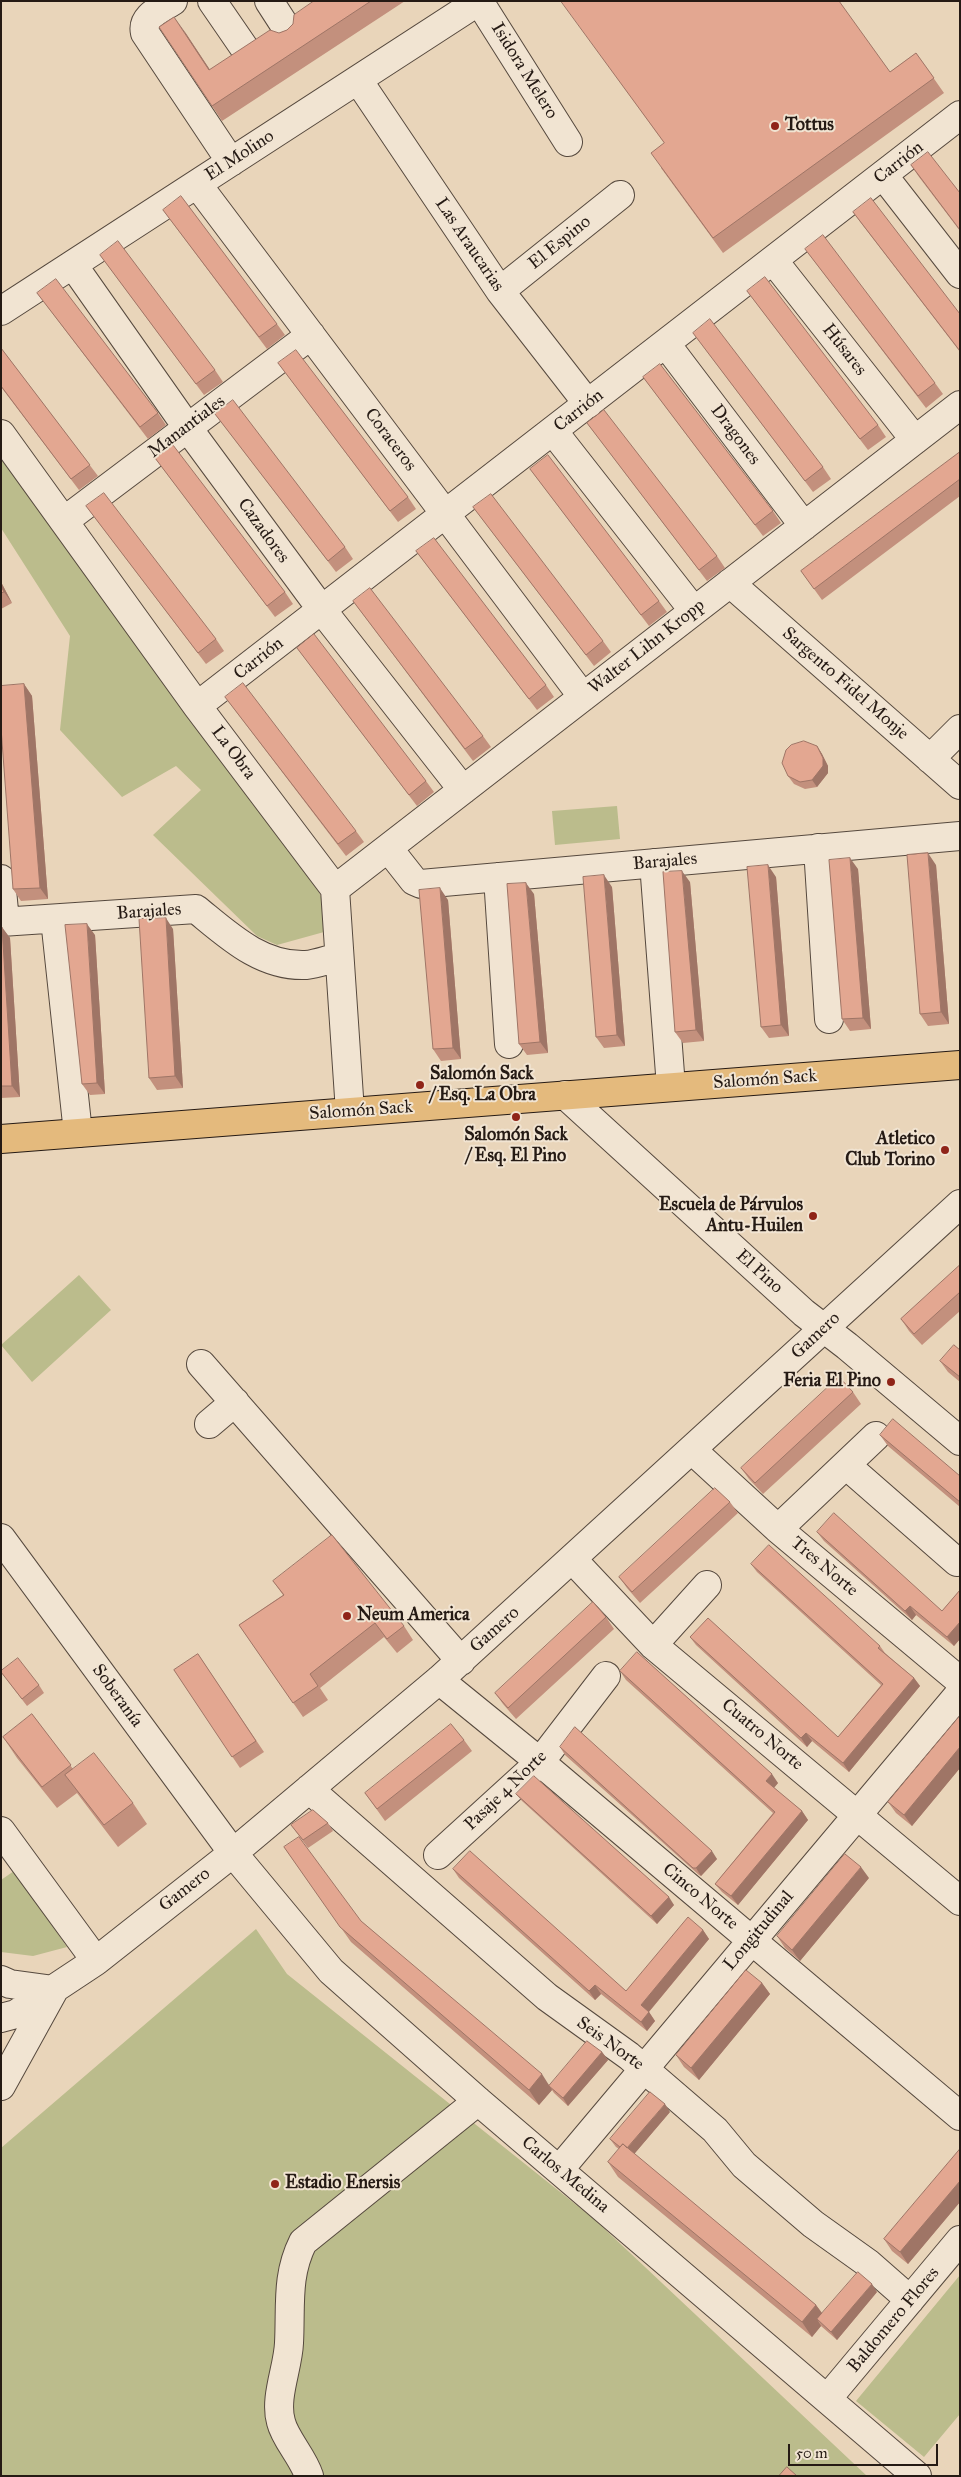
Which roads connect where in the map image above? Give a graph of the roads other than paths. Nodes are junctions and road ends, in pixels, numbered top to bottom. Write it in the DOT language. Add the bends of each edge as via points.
graph roads {
  1 [pos="173,1"];
  2 [pos="212,1"];
  3 [pos="269,1"];
  4 [pos="479,1"];
  5 [pos="289,32"];
  6 [pos="245,49"];
  7 [pos="358,80"];
  8 [pos="960,115"];
  9 [pos="568,142"];
  10 [pos="230,162"];
  11 [pos="883,175"];
  12 [pos="196,184"];
  13 [pos="620,195"];
  14 [pos="773,260"];
  15 [pos="73,265"];
  16 [pos="960,274"];
  17 [pos="500,291"];
  18 [pos="1,311"];
  19 [pos="311,335"];
  20 [pos="666,344"];
  21 [pos="588,404"];
  22 [pos="960,405"];
  23 [pos="187,427"];
  24 [pos="553,431"];
  25 [pos="1,434"];
  26 [pos="915,440"];
  27 [pos="447,515"];
  28 [pos="64,521"];
  29 [pos="804,526"];
  30 [pos="730,583"];
  31 [pos="322,610"];
  32 [pos="694,611"];
  33 [pos="583,697"];
  34 [pos="197,706"];
  35 [pos="960,728"];
  36 [pos="930,759"];
  37 [pos="960,785"];
  38 [pos="463,790"];
  39 [pos="960,836"];
  40 [pos="388,848"];
  41 [pos="818,848"];
  42 [pos="654,863"];
  43 [pos="498,877"];
  44 [pos="1,879"];
  45 [pos="334,889"];
  46 [pos="55,919"];
  47 [pos="3,922"];
  48 [pos="339,957"];
  49 [pos="829,1019"];
  50 [pos="509,1044"];
  51 [pos="960,1065"];
  52 [pos="671,1087"];
  53 [pos="565,1095"];
  54 [pos="350,1112"];
  55 [pos="78,1133"];
  56 [pos="1,1139"];
  57 [pos="960,1204"];
  58 [pos="823,1329"];
  59 [pos="201,1364"];
  60 [pos="235,1402"];
  61 [pos="209,1424"];
  62 [pos="876,1436"];
  63 [pos="960,1441"];
  64 [pos="692,1450"];
  65 [pos="846,1465"];
  66 [pos="778,1529"];
  67 [pos="1,1538"];
  68 [pos="573,1560"];
  69 [pos="958,1562"];
  70 [pos="707,1585"];
  71 [pos="653,1645"];
  72 [pos="461,1661"];
  73 [pos="606,1676"];
  74 [pos="439,1680"];
  75 [pos="960,1681"];
  76 [pos="960,1693"];
  77 [pos="540,1762"];
  78 [pos="308,1788"];
  79 [pos="857,1815"];
  80 [pos="1,1831"];
  81 [pos="233,1853"];
  82 [pos="438,1855"];
  83 [pos="960,1901"];
  84 [pos="752,1940"];
  85 [pos="96,1961"];
  86 [pos="1,1980"];
  87 [pos="54,1990"];
  88 [pos="1,2018"];
  89 [pos="644,2068"];
  90 [pos="1,2086"];
  91 [pos="478,2101"];
  92 [pos="960,2116"];
  93 [pos="559,2170"];
  94 [pos="960,2240"];
  95 [pos="910,2300"];
  96 [pos="827,2399"];
  97 [pos="309,2476"];
  98 [pos="918,2476"];
  1 -- 10 [label="street" via="147,18 143,26 145,33"];
  2 -- 6 [label="street"];
  3 -- 5 [label="street"];
  4 -- 7 [label="street, El Molino"];
  4 -- 9 [label="street, Isidora Melero"];
  7 -- 10 [label="street, El Molino"];
  7 -- 17 [label="street, Las Araucarias"];
  8 -- 11 [label="street, Carrión"];
  10 -- 12 [label="street, El Molino"];
  11 -- 14 [label="street, Carrión"];
  11 -- 16 [label="street"];
  12 -- 15 [label="street, El Molino"];
  12 -- 19 [label="street, Coraceros"];
  13 -- 17 [label="street, El Espino"];
  14 -- 20 [label="street, Carrión"];
  14 -- 26 [label="street, Húsares"];
  15 -- 18 [label="street, El Molino" via="22,286"];
  15 -- 23 [label="street, Cazadores"];
  17 -- 21 [label="street, Las Araucarias"];
  19 -- 23 [label="street, Manantiales"];
  19 -- 27 [label="street, Coraceros"];
  20 -- 21 [label="street, Carrión"];
  20 -- 29 [label="street, Dragones"];
  21 -- 24 [label="street, Carrión"];
  22 -- 26 [label="street, Walter Lihn Kropp"];
  23 -- 28 [label="street, Manantiales"];
  23 -- 31 [label="street, Cazadores"];
  24 -- 27 [label="street, Carrión"];
  24 -- 32 [label="street"];
  25 -- 28 [label="street, La Obra"];
  26 -- 29 [label="street, Walter Lihn Kropp"];
  27 -- 31 [label="street, Carrión"];
  27 -- 33 [label="street, Coraceros"];
  28 -- 34 [label="street, La Obra"];
  29 -- 30 [label="street, Walter Lihn Kropp"];
  30 -- 32 [label="street, Walter Lihn Kropp"];
  30 -- 36 [label="street, Sargento Fidel Monje"];
  31 -- 34 [label="street, Carrión"];
  31 -- 38 [label="street, Cazadores"];
  32 -- 33 [label="street, Walter Lihn Kropp"];
  33 -- 38 [label="street, Walter Lihn Kropp"];
  34 -- 45 [label="street, La Obra"];
  35 -- 36 [label="street"];
  36 -- 37 [label="street, Sargento Fidel Monje"];
  38 -- 40 [label="street, Walter Lihn Kropp"];
  39 -- 41 [label="street, Barajales"];
  40 -- 43 [label="street, Barajales" via="418,884"];
  40 -- 45 [label="street, Walter Lihn Kropp"];
  41 -- 42 [label="street, Barajales"];
  41 -- 49 [label="street"];
  42 -- 43 [label="street, Barajales"];
  42 -- 52 [label="street"];
  43 -- 50 [label="street"];
  44 -- 47 [label="street"];
  45 -- 48 [label="street"];
  46 -- 47 [label="street, Barajales"];
  46 -- 48 [label="street, Barajales" via="196,909 238,943 268,960 306,964"];
  46 -- 55 [label="street"];
  48 -- 54 [label="street"];
  51 -- 52 [label="main road, Salomón Sack"];
  52 -- 53 [label="main road, Salomón Sack"];
  53 -- 54 [label="main road, Salomón Sack"];
  53 -- 58 [label="street, El Pino"];
  54 -- 55 [label="main road, Salomón Sack"];
  55 -- 56 [label="main road, Salomón Sack"];
  57 -- 58 [label="street, Gamero"];
  58 -- 63 [label="street, El Pino"];
  58 -- 64 [label="street, Gamero"];
  59 -- 60 [label="street"];
  60 -- 61 [label="street"];
  60 -- 72 [label="street"];
  62 -- 65 [label="street"];
  64 -- 66 [label="street, Tres Norte"];
  64 -- 68 [label="street, Gamero"];
  65 -- 66 [label="street"];
  65 -- 69 [label="street"];
  66 -- 75 [label="street, Tres Norte"];
  67 -- 81 [label="street, Soberanía"];
  68 -- 71 [label="street, Cuatro Norte"];
  68 -- 72 [label="street, Gamero"];
  70 -- 71 [label="street"];
  71 -- 79 [label="street, Cuatro Norte"];
  72 -- 74 [label="street, Gamero"];
  73 -- 77 [label="street, Pasaje 4 Norte"];
  74 -- 77 [label="street, Cinco Norte"];
  74 -- 78 [label="street, Gamero"];
  76 -- 79 [label="street, Longitudinal"];
  77 -- 82 [label="street, Pasaje 4 Norte"];
  77 -- 84 [label="street, Cinco Norte"];
  78 -- 81 [label="street, Gamero"];
  78 -- 89 [label="street, Seis Norte" via="547,1997"];
  79 -- 83 [label="street, Cuatro Norte"];
  79 -- 84 [label="street, Longitudinal"];
  80 -- 85 [label="street"];
  81 -- 85 [label="street, Gamero"];
  81 -- 91 [label="street, Carlos Medina" via="331,1970"];
  84 -- 89 [label="street, Longitudinal"];
  84 -- 92 [label="street, Cinco Norte"];
  85 -- 87 [label="street, Gamero"];
  86 -- 87 [label="street"];
  87 -- 88 [label="street, Gamero" via="16,2014"];
  87 -- 90 [label="street"];
  89 -- 93 [label="street, Longitudinal"];
  89 -- 95 [label="street, Seis Norte" via="715,2130 751,2171"];
  91 -- 93 [label="street, Carlos Medina"];
  91 -- 97 [label="street" via="304,2242 294,2260 289,2301 289,2343 279,2408 281,2423 305,2463"];
  93 -- 96 [label="street, Carlos Medina"];
  94 -- 95 [label="street, Baldomero Flores"];
  95 -- 96 [label="street, Baldomero Flores"];
  96 -- 98 [label="street, Carlos Medina"];
}
